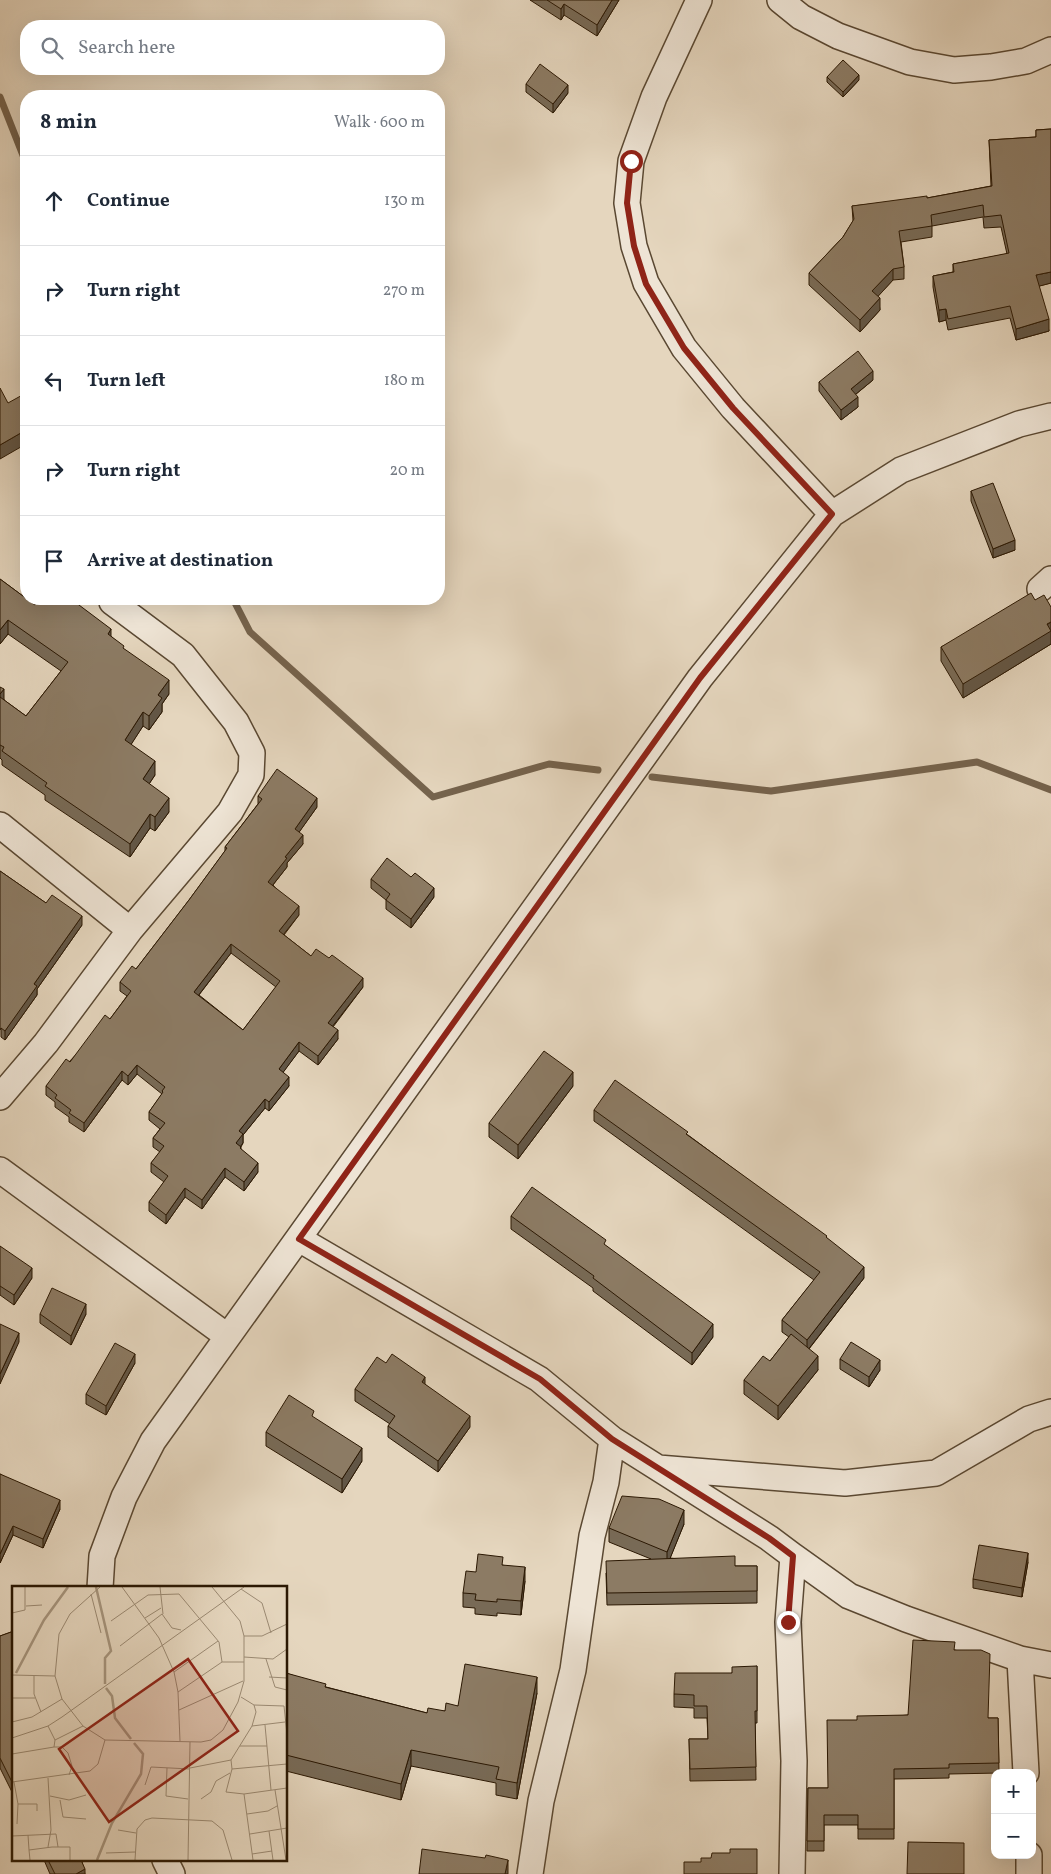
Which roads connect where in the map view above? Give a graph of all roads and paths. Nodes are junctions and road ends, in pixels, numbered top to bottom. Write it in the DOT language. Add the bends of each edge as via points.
graph roads {
  1 [pos="699,0"];
  2 [pos="780,0"];
  3 [pos="1051,50"];
  4 [pos="1051,416"];
  5 [pos="832,514"];
  6 [pos="116,605"];
  7 [pos="0,825"];
  8 [pos="130,930"];
  9 [pos="0,1097"];
  10 [pos="0,1170"];
  11 [pos="299,1239"];
  12 [pos="227,1336"];
  13 [pos="1051,1412"];
  14 [pos="612,1439"];
  15 [pos="655,1468"];
  16 [pos="793,1556"];
  17 [pos="100,1586"];
  18 [pos="1020,1659"];
  19 [pos="1051,1665"];
  20 [pos="1026,1769"];
  21 [pos="1029,1859"];
  22 [pos="166,1862"];
  23 [pos="172,1874"];
  24 [pos="530,1874"];
  25 [pos="792,1874"];
  26 [pos="1029,1874"];
  1 -- 5 [label="street" via="654,97 631,161 627,203 634,246 646,284 684,348 733,408"];
  2 -- 3 [label="street" via="802,18 838,36 910,62 954,70 991,68 1026,61"];
  4 -- 5 [label="street" via="1019,424 901,470"];
  5 -- 11 [label="street" via="700,678"];
  6 -- 8 [label="street" via="183,655 236,722 252,753 251,775 230,812"];
  7 -- 8 [label="street"];
  8 -- 9 [label="street" via="46,1043"];
  10 -- 12 [label="street"];
  11 -- 12 [label="street"];
  11 -- 14 [label="street" via="540,1379"];
  12 -- 17 [label="street" via="153,1441 124,1497 102,1556"];
  13 -- 15 [label="street" via="1028,1420 936,1473 845,1483"];
  14 -- 15 [label="street"];
  14 -- 24 [label="street" via="606,1482 592,1536 573,1670 541,1802"];
  15 -- 16 [label="street"];
  16 -- 18 [label="street" via="849,1596 906,1620"];
  16 -- 25 [label="street" via="788,1622 794,1761"];
  18 -- 19 [label="street"];
  18 -- 20 [label="street"];
  21 -- 26 [label="street"];
  22 -- 23 [label="street"];
}
